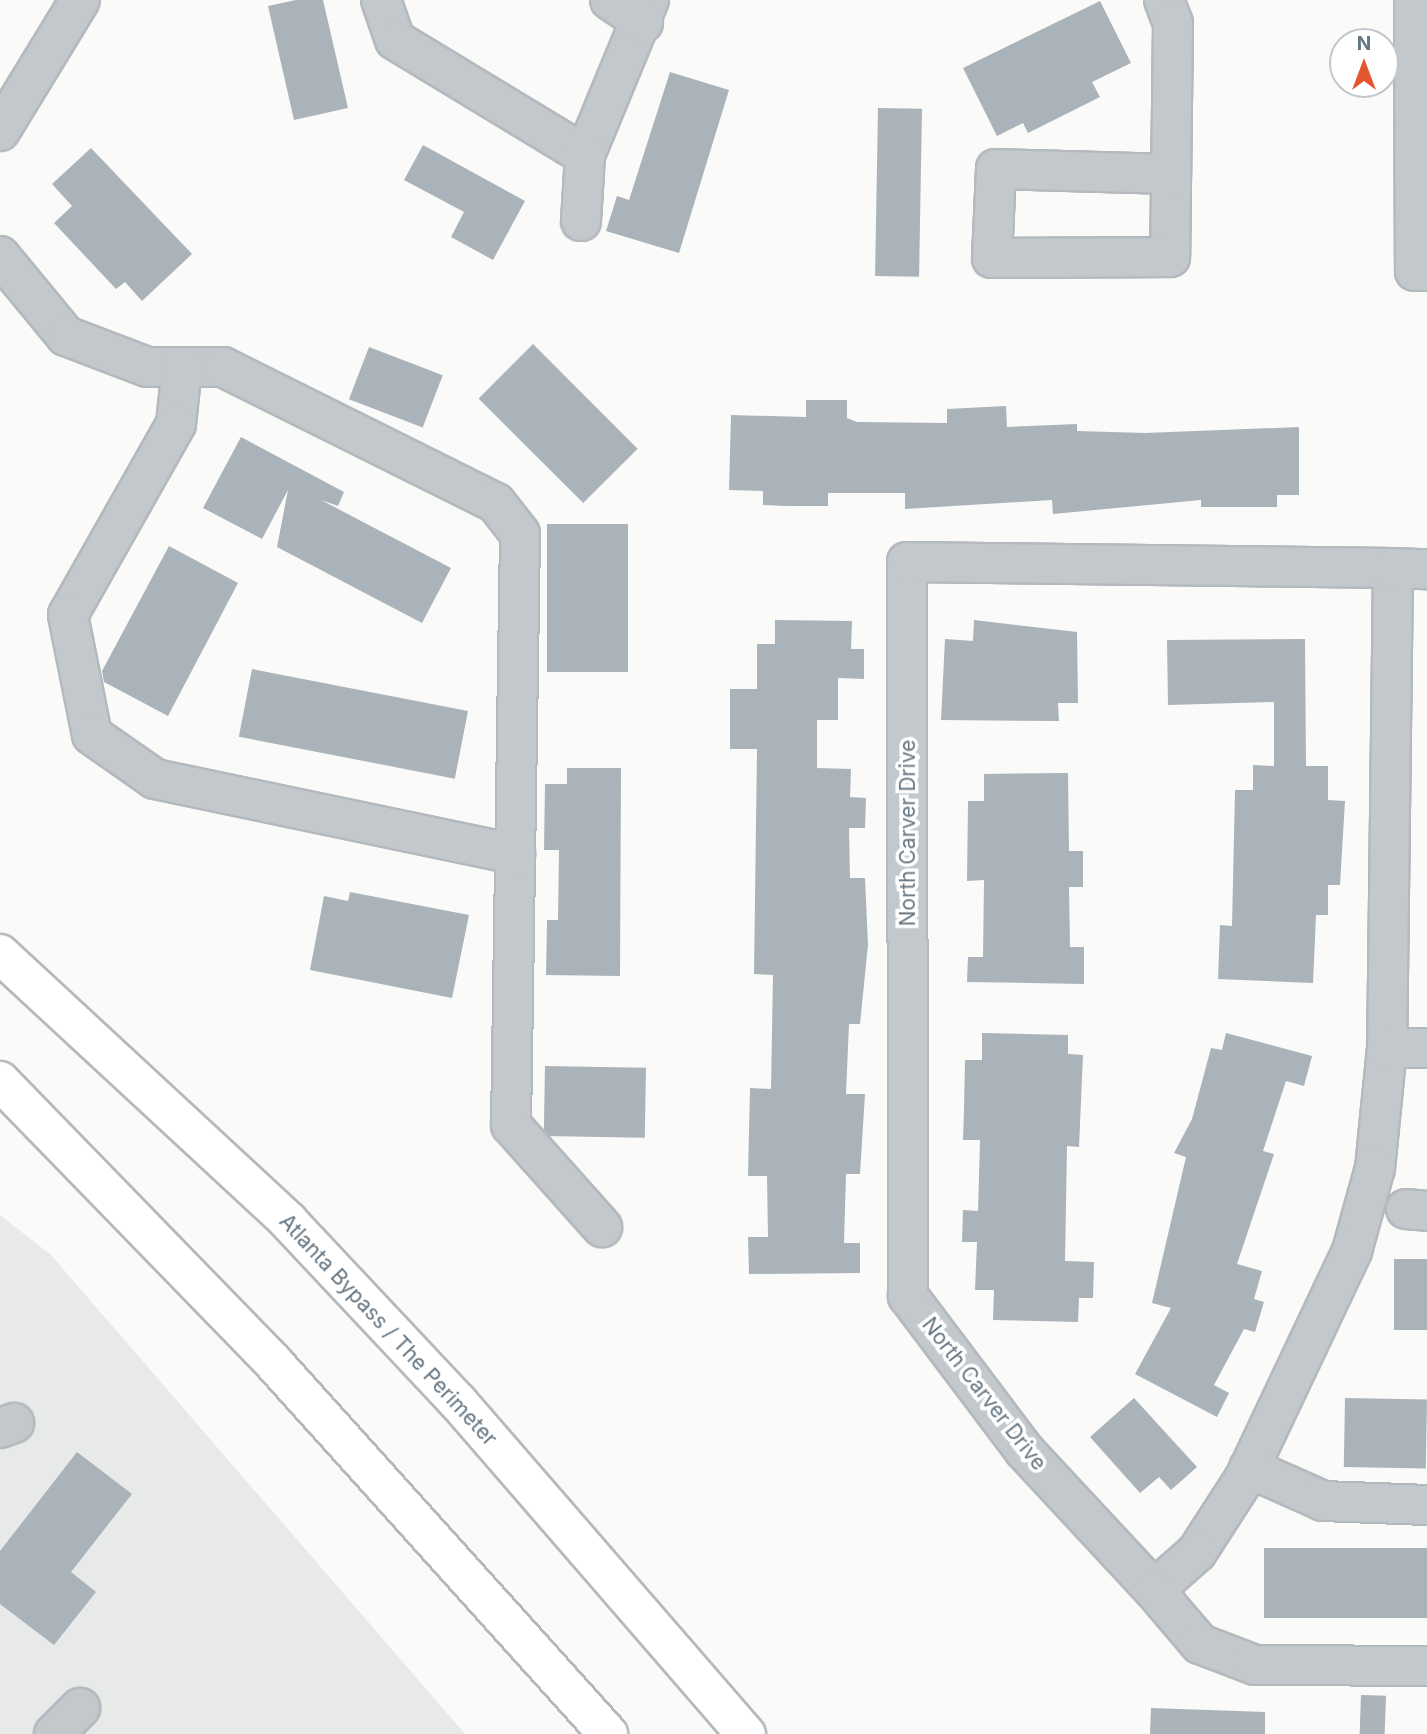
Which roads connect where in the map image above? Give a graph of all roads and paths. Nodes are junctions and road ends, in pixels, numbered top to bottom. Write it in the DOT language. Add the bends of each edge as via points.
graph roads {
  1 [pos="80,0"];
  2 [pos="381,0"];
  3 [pos="610,0"];
  4 [pos="1164,0"];
  5 [pos="1414,0"];
  6 [pos="646,11"];
  7 [pos="1421,90"];
  8 [pos="0,131"];
  9 [pos="585,155"];
  10 [pos="1170,174"];
  11 [pos="581,221"];
  12 [pos="0,256"];
  13 [pos="1427,271"];
  14 [pos="182,368"];
  15 [pos="1410,568"];
  16 [pos="515,855"];
  17 [pos="0,954"];
  18 [pos="1387,1048"];
  19 [pos="1427,1048"];
  20 [pos="0,1081"];
  21 [pos="601,1227"];
  22 [pos="1249,1468"];
  23 [pos="1427,1505"];
  24 [pos="1154,1590"];
  25 [pos="1427,1666"];
  26 [pos="608,1734"];
  27 [pos="746,1734"];
  1 -- 8 [label="street"];
  2 -- 9 [label="street" via="395,40"];
  3 -- 6 [label="street"];
  4 -- 10 [label="street" via="1173,23"];
  5 -- 7 [label="street"];
  6 -- 9 [label="street"];
  7 -- 13 [label="street" via="1415,271"];
  9 -- 11 [label="street"];
  10 -- 10 [label="street" via="996,169 992,258 1170,257"];
  12 -- 14 [label="street" via="66,336 147,367"];
  14 -- 16 [label="street" via="223,368 496,503 520,534"];
  14 -- 16 [label="street" via="176,424 68,615 92,736 155,779"];
  15 -- 18 [label="street, North Carver Drive"];
  15 -- 24 [label="street, North Carver Drive" via="907,562 908,1296 1024,1450"];
  16 -- 21 [label="street" via="511,1125"];
  17 -- 27 [label="highway, Atlanta Bypass / The Perimeter" via="288,1221 458,1402"];
  18 -- 19 [label="street"];
  18 -- 22 [label="street, North Carver Drive" via="1375,1168 1352,1251"];
  20 -- 26 [label="highway" via="272,1362"];
  22 -- 23 [label="street" via="1323,1501"];
  22 -- 24 [label="street, North Carver Drive" via="1197,1552"];
  24 -- 25 [label="street" via="1200,1644 1255,1665"];
}
